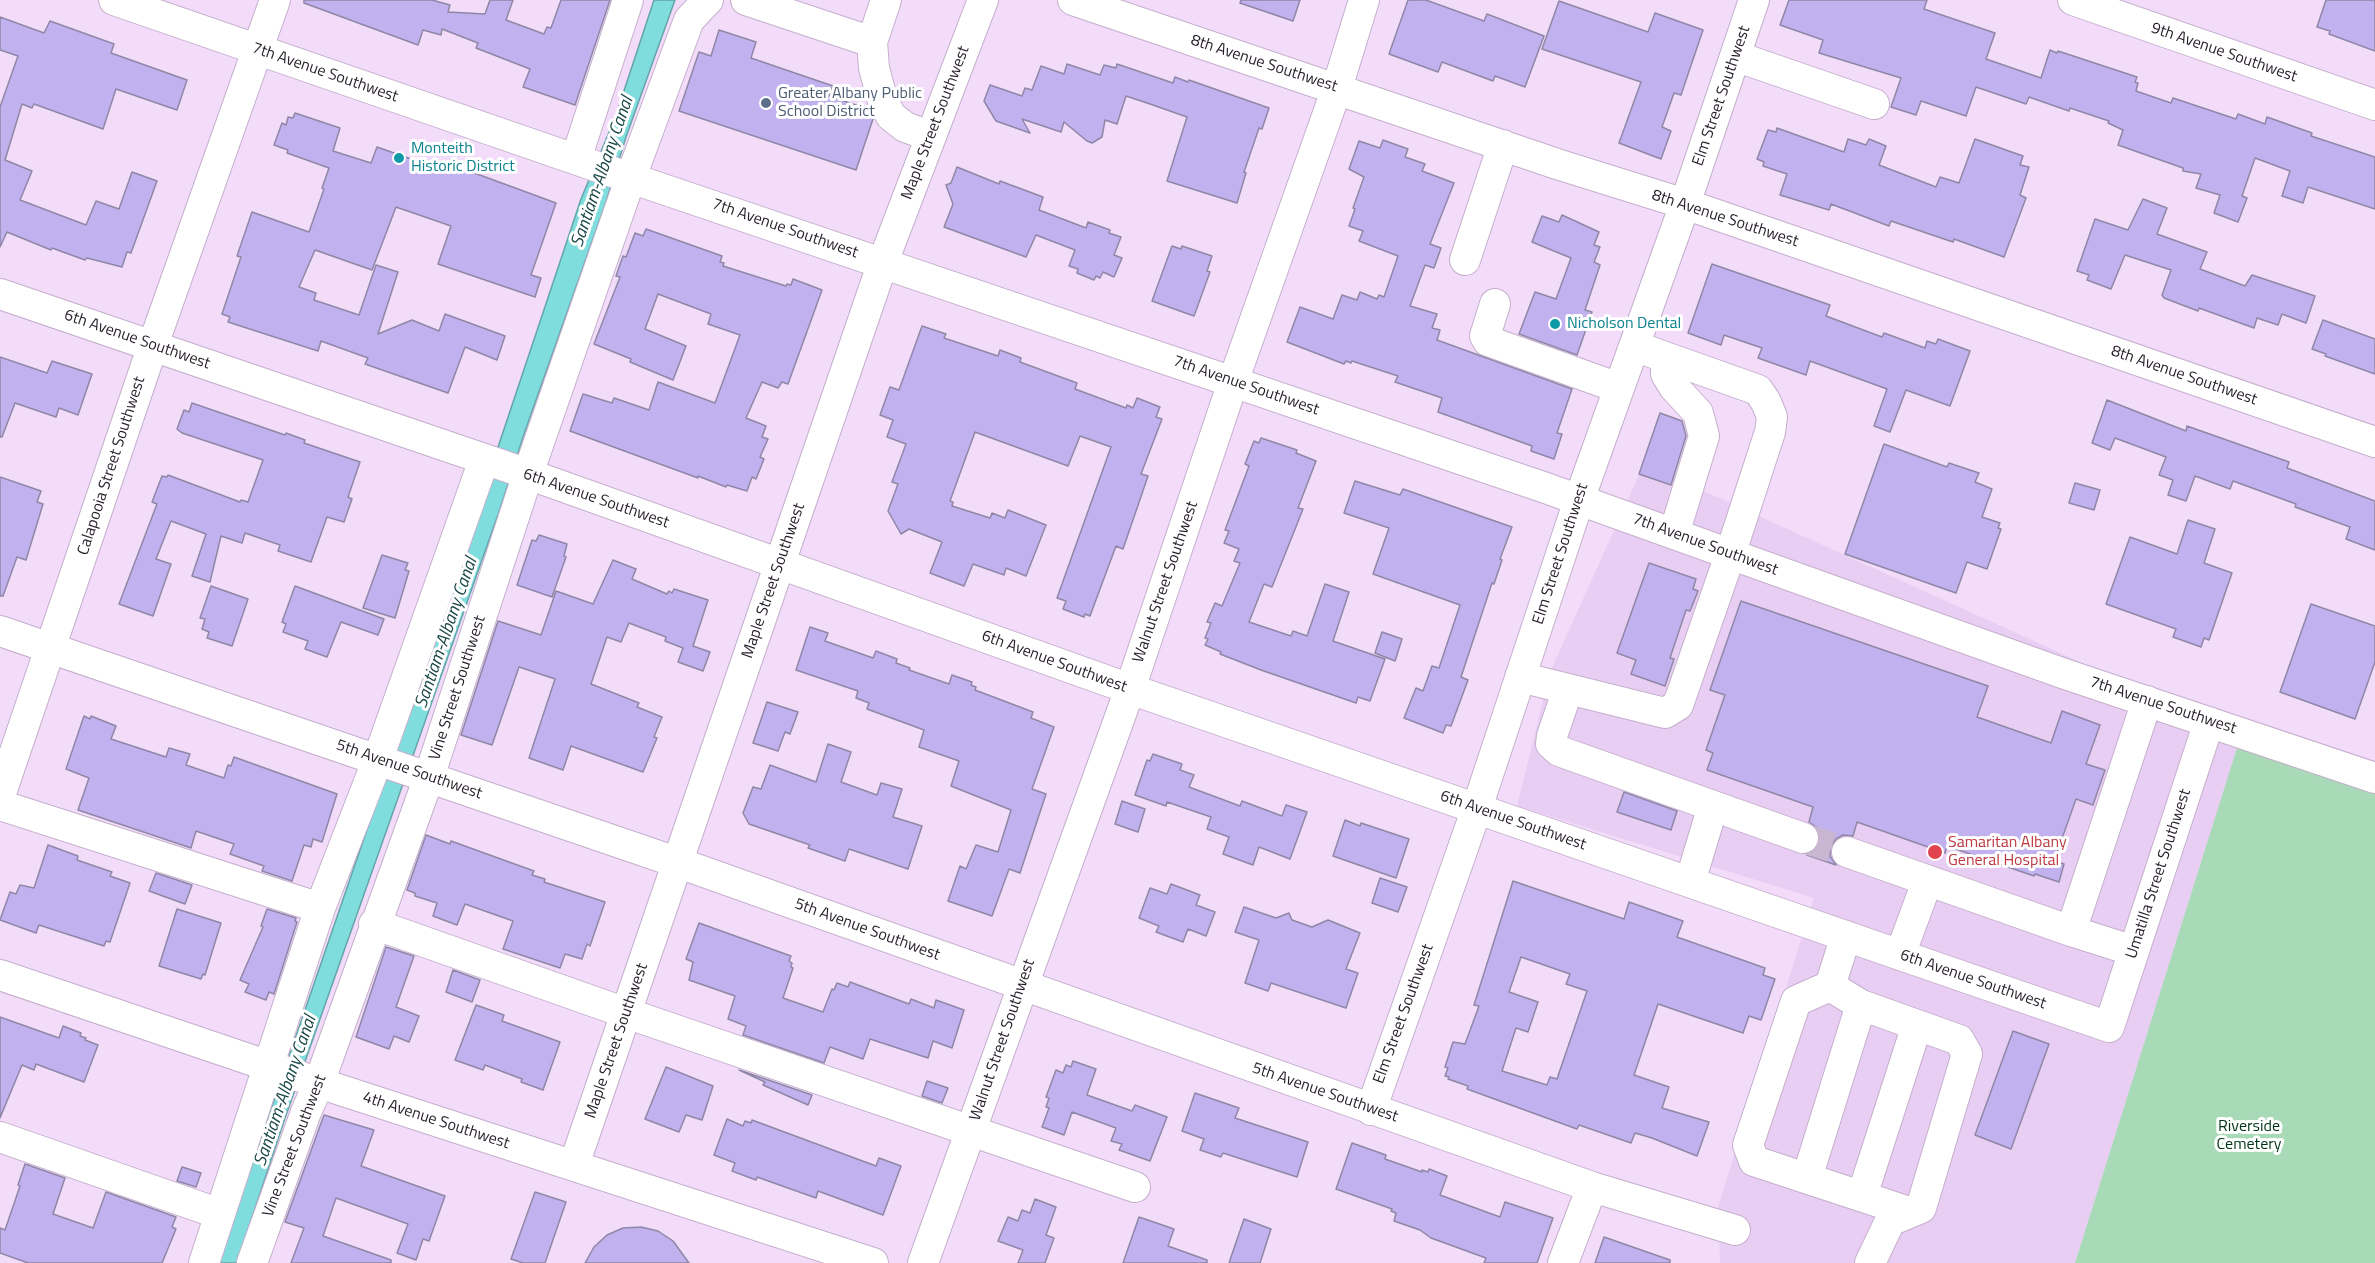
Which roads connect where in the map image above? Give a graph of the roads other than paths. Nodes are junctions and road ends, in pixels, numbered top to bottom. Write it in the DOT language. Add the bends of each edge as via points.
graph roads {
  1 [pos="114,0"];
  2 [pos="274,0"];
  3 [pos="628,0"];
  4 [pos="708,0"];
  5 [pos="746,0"];
  6 [pos="886,0"];
  7 [pos="983,0"];
  8 [pos="1073,0"];
  9 [pos="1364,0"];
  10 [pos="1754,0"];
  11 [pos="2073,0"];
  12 [pos="2107,6"];
  13 [pos="872,42"];
  14 [pos="258,50"];
  15 [pos="1735,56"];
  16 [pos="1337,88"];
  17 [pos="1874,104"];
  18 [pos="2375,105"];
  19 [pos="930,136"];
  20 [pos="1503,145"];
  21 [pos="604,168"];
  22 [pos="1685,204"];
  23 [pos="1465,260"];
  24 [pos="883,262"];
  25 [pos="0,294"];
  26 [pos="1495,304"];
  27 [pos="153,345"];
  28 [pos="1634,346"];
  29 [pos="1666,358"];
  30 [pos="1233,382"];
  31 [pos="1619,388"];
  32 [pos="2375,442"];
  33 [pos="486,461"];
  34 [pos="522,472"];
  35 [pos="1579,500"];
  36 [pos="1674,534"];
  37 [pos="1730,555"];
  38 [pos="779,564"];
  39 [pos="0,631"];
  40 [pos="51,649"];
  41 [pos="1520,677"];
  42 [pos="1130,689"];
  43 [pos="1568,689"];
  44 [pos="2147,701"];
  45 [pos="2209,722"];
  46 [pos="402,768"];
  47 [pos="2375,778"];
  48 [pos="0,796"];
  49 [pos="0,805"];
  50 [pos="1713,806"];
  51 [pos="1477,808"];
  52 [pos="1803,838"];
  53 [pos="1847,852"];
  54 [pos="679,862"];
  55 [pos="1690,882"];
  56 [pos="1927,882"];
  57 [pos="320,908"];
  58 [pos="374,924"];
  59 [pos="2071,931"];
  60 [pos="1846,936"];
  61 [pos="2134,951"];
  62 [pos="1900,955"];
  63 [pos="0,975"];
  64 [pos="1022,986"];
  65 [pos="1830,986"];
  66 [pos="1861,1005"];
  67 [pos="626,1013"];
  68 [pos="1917,1025"];
  69 [pos="2109,1027"];
  70 [pos="273,1067"];
  71 [pos="313,1081"];
  72 [pos="1371,1110"];
  73 [pos="971,1132"];
  74 [pos="0,1137"];
  75 [pos="574,1165"];
  76 [pos="1807,1178"];
  77 [pos="1135,1187"];
  78 [pos="1592,1187"];
  79 [pos="1862,1197"];
  80 [pos="1915,1210"];
  81 [pos="220,1214"];
  82 [pos="1735,1230"];
  83 [pos="204,1263"];
  84 [pos="252,1263"];
  85 [pos="873,1263"];
  86 [pos="923,1263"];
  87 [pos="1563,1263"];
  88 [pos="1870,1263"];
  1 -- 14 [label="street, 7th Avenue Southwest"];
  2 -- 14 [label="street, Calapooia Street Southwest"];
  3 -- 21 [label="street, Vine Street Southwest"];
  4 -- 21 [label="street" via="689,20"];
  5 -- 13 [label="street"];
  6 -- 13 [label="street"];
  7 -- 19 [label="street, Maple Street Southwest"];
  8 -- 16 [label="street, 8th Avenue Southwest"];
  9 -- 16 [label="street, Walnut Street Southwest"];
  10 -- 15 [label="street, Elm Street Southwest"];
  11 -- 12 [label="street, 9th Avenue Southwest"];
  12 -- 18 [label="street, 9th Avenue Southwest"];
  13 -- 19 [label="street" via="882,98 891,116 905,127"];
  14 -- 21 [label="street, 7th Avenue Southwest"];
  14 -- 27 [label="street, Calapooia Street Southwest"];
  15 -- 17 [label="street"];
  15 -- 22 [label="street, Elm Street Southwest"];
  16 -- 20 [label="street, 8th Avenue Southwest"];
  16 -- 30 [label="street, Walnut Street Southwest"];
  19 -- 24 [label="street, Maple Street Southwest"];
  20 -- 22 [label="street, 8th Avenue Southwest"];
  20 -- 23 [label="street"];
  21 -- 24 [label="street, 7th Avenue Southwest"];
  21 -- 34 [label="street, Vine Street Southwest"];
  22 -- 28 [label="street, Elm Street Southwest"];
  22 -- 32 [label="street, 8th Avenue Southwest"];
  24 -- 30 [label="street, 7th Avenue Southwest"];
  24 -- 38 [label="street, Maple Street Southwest"];
  25 -- 27 [label="street, 6th Avenue Southwest"];
  26 -- 31 [label="street" via="1485,336 1488,341"];
  27 -- 33 [label="street, 6th Avenue Southwest"];
  27 -- 40 [label="street, Calapooia Street Southwest"];
  28 -- 29 [label="street"];
  28 -- 31 [label="street, Elm Street Southwest"];
  29 -- 36 [label="street" via="1666,374 1698,413 1704,436"];
  29 -- 37 [label="street" via="1758,390 1772,417"];
  30 -- 35 [label="street, 7th Avenue Southwest"];
  30 -- 42 [label="street, Walnut Street Southwest"];
  31 -- 35 [label="street, Elm Street Southwest"];
  33 -- 34 [label="street, 6th Avenue Southwest"];
  33 -- 46 [label="street, Vine Street Southwest"];
  34 -- 38 [label="street, 6th Avenue Southwest"];
  34 -- 46 [label="street, Vine Street Southwest"];
  35 -- 36 [label="street, 7th Avenue Southwest"];
  35 -- 41 [label="street, Elm Street Southwest"];
  36 -- 37 [label="street, 7th Avenue Southwest"];
  37 -- 43 [label="street" via="1678,705 1665,713"];
  37 -- 44 [label="street, 7th Avenue Southwest"];
  38 -- 42 [label="street, 6th Avenue Southwest"];
  38 -- 54 [label="street, Maple Street Southwest"];
  39 -- 40 [label="street, 5th Avenue Southwest"];
  40 -- 46 [label="street, 5th Avenue Southwest"];
  40 -- 48 [label="street, Calapooia Street Southwest"];
  41 -- 43 [label="street"];
  41 -- 51 [label="street, Elm Street Southwest"];
  42 -- 51 [label="street, 6th Avenue Southwest"];
  42 -- 64 [label="street, Walnut Street Southwest"];
  43 -- 50 [label="street" via="1552,735 1551,744 1558,751"];
  44 -- 45 [label="street, 7th Avenue Southwest"];
  44 -- 59 [label="street"];
  45 -- 47 [label="street, 7th Avenue Southwest"];
  45 -- 61 [label="street, Umatilla Street Southwest"];
  46 -- 54 [label="street, 5th Avenue Southwest"];
  46 -- 57 [label="street, Vine Street Southwest"];
  46 -- 58 [label="street, Vine Street Southwest"];
  49 -- 57 [label="street"];
  50 -- 52 [label="street"];
  50 -- 55 [label="street"];
  51 -- 55 [label="street, 6th Avenue Southwest"];
  51 -- 72 [label="street, Elm Street Southwest"];
  53 -- 56 [label="street"];
  54 -- 64 [label="street, 5th Avenue Southwest"];
  54 -- 67 [label="street, Maple Street Southwest"];
  55 -- 60 [label="street, 6th Avenue Southwest"];
  56 -- 59 [label="street"];
  56 -- 62 [label="street"];
  57 -- 70 [label="street, Vine Street Southwest"];
  58 -- 67 [label="street"];
  58 -- 71 [label="street, Vine Street Southwest"];
  59 -- 61 [label="street"];
  60 -- 62 [label="street, 6th Avenue Southwest"];
  60 -- 65 [label="street"];
  61 -- 69 [label="street, Umatilla Street Southwest"];
  62 -- 69 [label="street, 6th Avenue Southwest"];
  63 -- 70 [label="street, 4th Avenue Southwest"];
  64 -- 72 [label="street, 5th Avenue Southwest"];
  64 -- 73 [label="street, Walnut Street Southwest"];
  65 -- 66 [label="street"];
  65 -- 76 [label="street" via="1796,1001 1748,1145 1754,1161"];
  66 -- 68 [label="street"];
  66 -- 76 [label="street"];
  67 -- 73 [label="street"];
  67 -- 75 [label="street, Maple Street Southwest"];
  68 -- 79 [label="street"];
  68 -- 80 [label="street" via="1959,1040 1967,1054"];
  70 -- 71 [label="street, 4th Avenue Southwest"];
  70 -- 81 [label="street, Vine Street Southwest"];
  71 -- 75 [label="street, 4th Avenue Southwest"];
  71 -- 84 [label="street, Vine Street Southwest" via="306,1112"];
  72 -- 78 [label="street, 5th Avenue Southwest"];
  73 -- 77 [label="street"];
  73 -- 86 [label="street, Walnut Street Southwest"];
  74 -- 81 [label="street"];
  75 -- 85 [label="street, 4th Avenue Southwest"];
  76 -- 79 [label="street"];
  78 -- 82 [label="street, 5th Avenue Southwest"];
  78 -- 87 [label="street"];
  79 -- 80 [label="street"];
  80 -- 88 [label="street" via="1890,1221"];
  81 -- 83 [label="street, Vine Street Southwest"];
}
